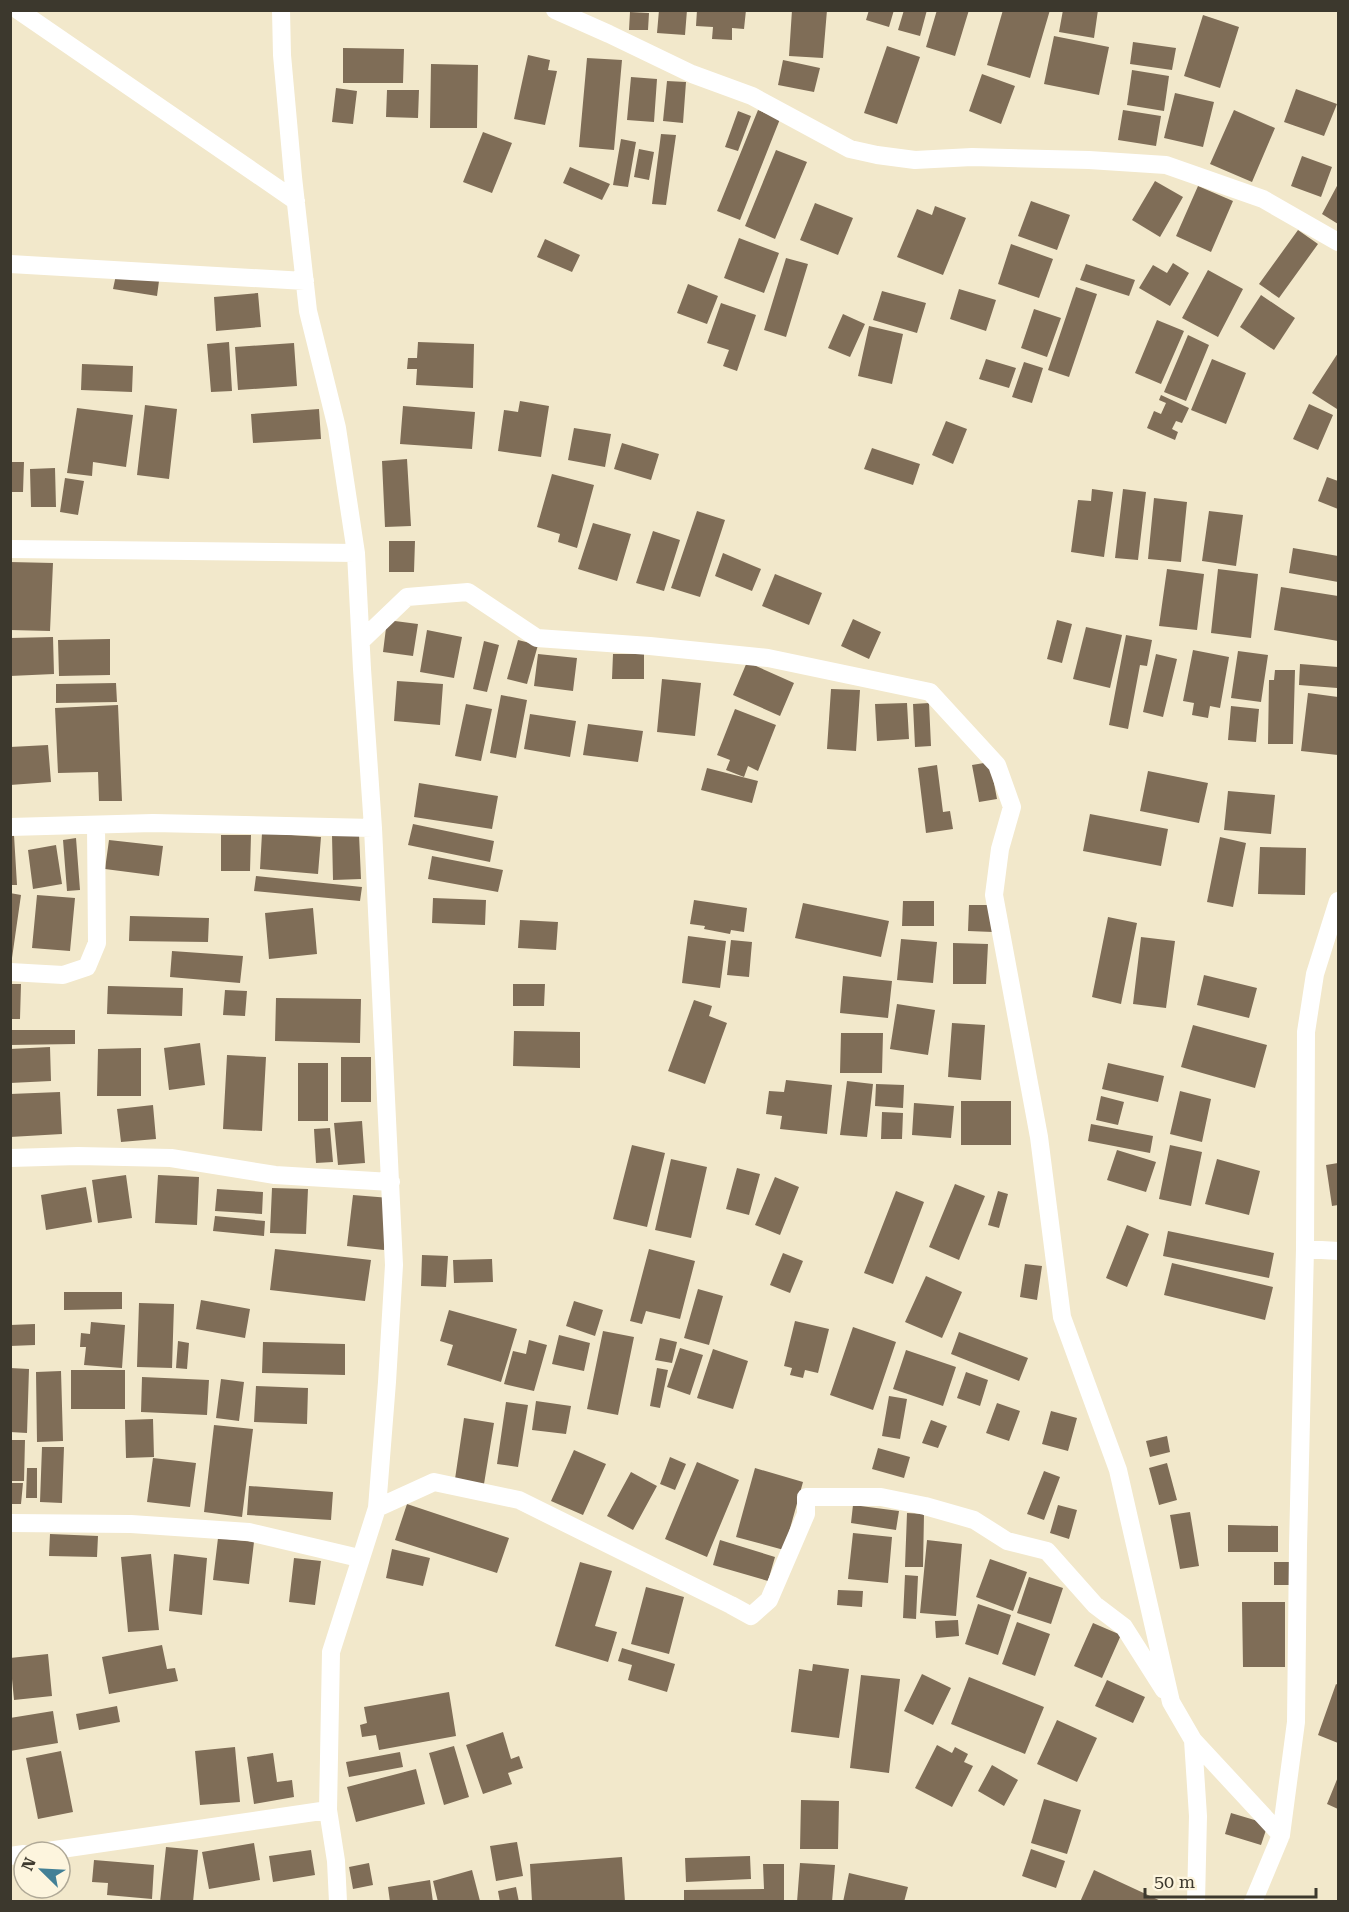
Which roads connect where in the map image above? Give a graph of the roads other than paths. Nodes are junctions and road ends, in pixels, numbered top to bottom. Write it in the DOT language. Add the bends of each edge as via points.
graph roads {
  1 [pos="18,10"];
  2 [pos="281,10"];
  3 [pos="555,10"];
  4 [pos="296,201"];
  5 [pos="1338,242"];
  6 [pos="10,264"];
  7 [pos="305,281"];
  8 [pos="10,549"];
  9 [pos="356,553"];
  10 [pos="361,641"];
  11 [pos="96,825"];
  12 [pos="10,826"];
  13 [pos="374,828"];
  14 [pos="1338,901"];
  15 [pos="10,972"];
  16 [pos="10,1158"];
  17 [pos="391,1182"];
  18 [pos="1305,1249"];
  19 [pos="1338,1251"];
  20 [pos="376,1508"];
  21 [pos="10,1523"];
  22 [pos="359,1558"];
  23 [pos="1152,1620"];
  24 [pos="1124,1627"];
  25 [pos="1171,1702"];
  26 [pos="1193,1740"];
  27 [pos="328,1809"];
  28 [pos="1281,1835"];
  29 [pos="72,1847"];
  30 [pos="338,1902"];
  31 [pos="1196,1902"];
  32 [pos="1253,1902"];
  1 -- 4 [label="street"];
  2 -- 4 [label="street"];
  3 -- 5 [label="street" via="692,74 752,96 850,148 915,160 972,157 1166,165 1263,199"];
  4 -- 7 [label="street"];
  6 -- 7 [label="street"];
  7 -- 9 [label="street" via="308,311 337,428"];
  8 -- 9 [label="street"];
  9 -- 10 [label="street"];
  10 -- 13 [label="street"];
  10 -- 23 [label="street" via="407,597 468,592 537,638 768,658 930,692 997,765 1012,807 1000,849 994,895 1039,1137 1062,1317 1118,1470"];
  11 -- 12 [label="street"];
  11 -- 13 [label="street"];
  11 -- 15 [label="street" via="97,943 87,967 63,975"];
  13 -- 17 [label="street"];
  14 -- 18 [label="street" via="1315,974 1306,1032"];
  16 -- 17 [label="street" via="171,1158 275,1175"];
  17 -- 20 [label="street" via="394,1265"];
  18 -- 19 [label="street"];
  18 -- 28 [label="street" via="1296,1722"];
  20 -- 22 [label="street"];
  20 -- 24 [label="street" via="434,1482 519,1500 751,1616 769,1600 806,1514 806,1497 881,1497 974,1520 1007,1541 1047,1551 1095,1605"];
  21 -- 22 [label="street" via="132,1524 249,1532"];
  22 -- 27 [label="street" via="331,1652"];
  23 -- 24 [label="street"];
  23 -- 25 [label="street"];
  24 -- 25 [label="street"];
  25 -- 26 [label="street"];
  26 -- 28 [label="street"];
  26 -- 31 [label="street" via="1198,1816"];
  27 -- 29 [label="street"];
  27 -- 30 [label="street"];
  28 -- 32 [label="street"];
}
